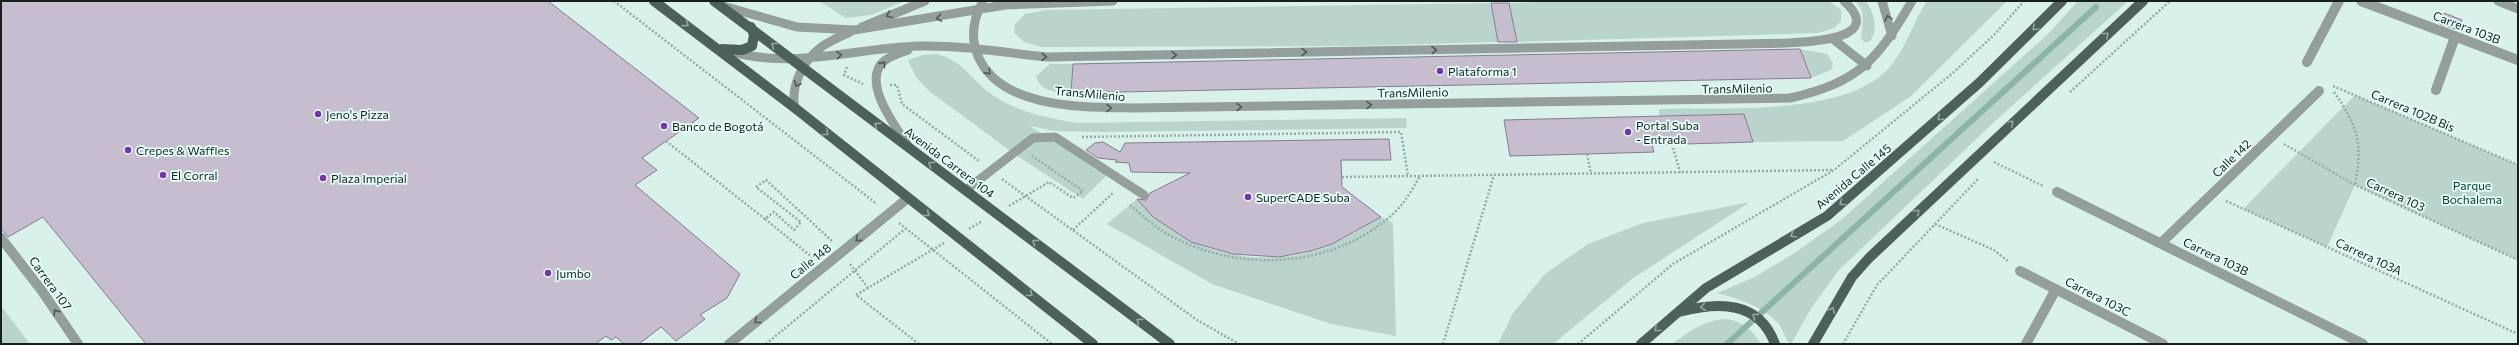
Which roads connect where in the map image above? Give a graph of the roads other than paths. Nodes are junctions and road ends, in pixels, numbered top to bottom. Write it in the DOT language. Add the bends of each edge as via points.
graph roads {
  1 [pos="654,1"];
  2 [pos="925,1"];
  3 [pos="984,1"];
  4 [pos="1114,1"];
  5 [pos="1844,1"];
  6 [pos="1882,1"];
  7 [pos="1912,1"];
  8 [pos="2062,1"];
  9 [pos="2143,1"];
  10 [pos="2339,1"];
  11 [pos="2361,1"];
  12 [pos="2498,1"];
  13 [pos="716,2"];
  14 [pos="2518,8"];
  15 [pos="977,10"];
  16 [pos="751,27"];
  17 [pos="854,30"];
  18 [pos="1892,36"];
  19 [pos="2455,36"];
  20 [pos="1832,40"];
  21 [pos="922,46"];
  22 [pos="718,48"];
  23 [pos="975,49"];
  24 [pos="811,58"];
  25 [pos="792,59"];
  26 [pos="2518,60"];
  27 [pos="2307,62"];
  28 [pos="1867,66"];
  29 [pos="804,70"];
  30 [pos="2436,90"];
  31 [pos="2319,91"];
  32 [pos="795,108"];
  33 [pos="909,147"];
  34 [pos="966,190"];
  35 [pos="2056,192"];
  36 [pos="1144,195"];
  37 [pos="908,198"];
  38 [pos="1,238"];
  39 [pos="2161,243"];
  40 [pos="2020,271"];
  41 [pos="2056,289"];
  42 [pos="1673,314"];
  43 [pos="78,344"];
  44 [pos="729,344"];
  45 [pos="1093,344"];
  46 [pos="1170,344"];
  47 [pos="1641,344"];
  48 [pos="1775,344"];
  49 [pos="1813,344"];
  50 [pos="2026,344"];
  51 [pos="2163,344"];
  52 [pos="2363,344"];
  1 -- 22 [label="main road, one-way"];
  2 -- 17 [label="lane, one-way"];
  3 -- 15 [label="lane, TransMilenio"];
  4 -- 15 [label="lane" via="1033,3"];
  5 -- 20 [label="lane" via="1854,13 1853,30"];
  18 -- 6 [label="lane, one-way"];
  7 -- 18 [label="lane, TransMilenio"];
  8 -- 42 [label="main road, Avenida Calle 145, one-way" via="1979,82 1827,216 1706,288"];
  49 -- 9 [label="main road, one-way" via="1852,278 1869,258"];
  10 -- 27 [label="street"];
  11 -- 19 [label="street, Carrera 103B"];
  12 -- 14 [label="lane"];
  13 -- 16 [label="main road, Avenida Carrera 104"];
  13 -- 17 [label="lane" via="766,20 797,27"];
  15 -- 17 [label="lane, one-way"];
  15 -- 23 [label="lane, TransMilenio" via="973,37"];
  16 -- 22 [label="main road" via="755,35 749,48 735,52"];
  25 -- 16 [label="main road, Avenida Carrera 104, one-way"];
  17 -- 24 [label="lane" via="825,45"];
  18 -- 28 [label="lane, TransMilenio"];
  19 -- 26 [label="street, Carrera 103B"];
  19 -- 30 [label="street"];
  23 -- 20 [label="lane, one-way" via="1012,55 1077,57"];
  20 -- 28 [label="lane"];
  21 -- 23 [label="lane"];
  24 -- 21 [label="lane, one-way"];
  33 -- 21 [label="lane, one-way" via="879,99 875,84 880,67 888,59 902,51"];
  22 -- 25 [label="lane" via="757,59"];
  22 -- 32 [label="main road"];
  23 -- 28 [label="lane, TransMilenio, one-way" via="987,72 1012,91 1034,99 1104,108 1790,98 1834,87 1854,77"];
  24 -- 25 [label="lane"];
  24 -- 29 [label="lane"];
  25 -- 29 [label="main road, Avenida Carrera 104"];
  29 -- 32 [label="lane, one-way" via="793,95"];
  33 -- 29 [label="main road, Avenida Carrera 104, one-way"];
  31 -- 39 [label="street, Calle 142"];
  32 -- 37 [label="main road, one-way"];
  34 -- 33 [label="main road, Avenida Carrera 104, one-way"];
  34 -- 36 [label="lane" via="1033,138 1055,137"];
  46 -- 34 [label="main road, Avenida Carrera 104, one-way"];
  35 -- 39 [label="street, Carrera 103B"];
  37 -- 44 [label="street, Calle 148, one-way"];
  37 -- 45 [label="main road, one-way"];
  43 -- 38 [label="street, Carrera 107, one-way" via="42,291"];
  39 -- 52 [label="street, Carrera 103B"];
  40 -- 41 [label="street, Carrera 103C"];
  41 -- 50 [label="street"];
  41 -- 51 [label="street, Carrera 103C"];
  42 -- 47 [label="main road, Avenida Calle 145, one-way"];
  48 -- 42 [label="main road, one-way" via="1770,332 1758,318 1735,307 1708,306"];
}
